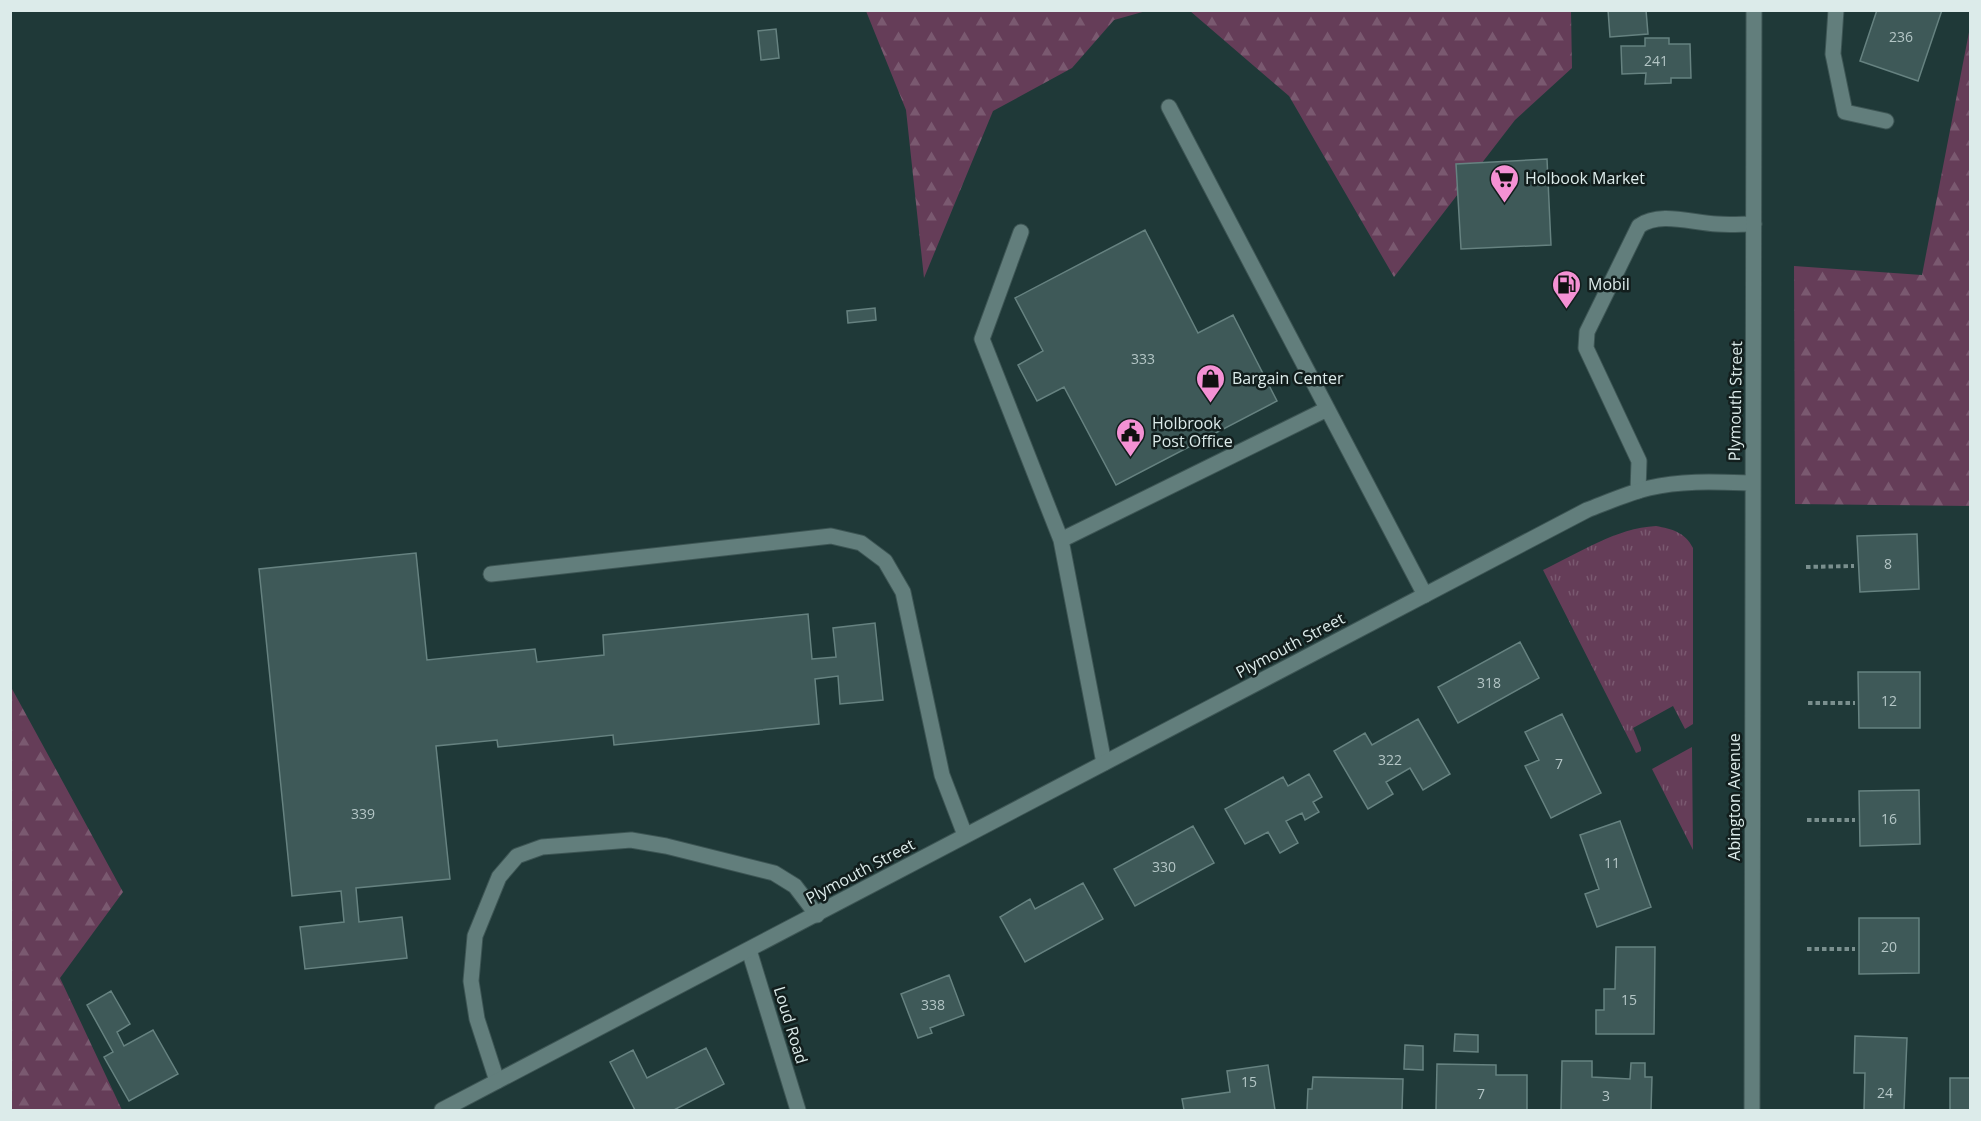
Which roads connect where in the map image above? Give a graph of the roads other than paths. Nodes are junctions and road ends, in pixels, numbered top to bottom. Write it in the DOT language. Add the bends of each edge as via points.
graph roads {
  1 [pos="1754,10"];
  2 [pos="1836,10"];
  3 [pos="1169,107"];
  4 [pos="1886,121"];
  5 [pos="1754,224"];
  6 [pos="1022,232"];
  7 [pos="1327,409"];
  8 [pos="1752,483"];
  9 [pos="1638,491"];
  10 [pos="1061,540"];
  11 [pos="491,574"];
  12 [pos="1425,595"];
  13 [pos="1104,763"];
  14 [pos="965,836"];
  15 [pos="817,915"];
  16 [pos="749,950"];
  17 [pos="497,1081"];
  18 [pos="442,1110"];
  19 [pos="798,1110"];
  20 [pos="1752,1110"];
  1 -- 5 [label="street, Plymouth Street"];
  2 -- 4 [label="street" via="1833,54 1845,112"];
  3 -- 7 [label="street"];
  5 -- 8 [label="street, Plymouth Street"];
  5 -- 9 [label="street" via="1648,220 1639,226 1587,332 1586,348 1639,461"];
  6 -- 10 [label="street" via="982,339"];
  7 -- 10 [label="street"];
  7 -- 12 [label="street"];
  8 -- 9 [label="street, Plymouth Street" via="1694,482"];
  8 -- 20 [label="street, Abington Avenue"];
  9 -- 12 [label="street, Plymouth Street" via="1587,510"];
  10 -- 13 [label="street"];
  11 -- 14 [label="street" via="831,536 861,543 885,561 903,592 942,775"];
  12 -- 13 [label="street, Plymouth Street"];
  13 -- 14 [label="street, Plymouth Street"];
  14 -- 15 [label="street, Plymouth Street"];
  15 -- 16 [label="street, Plymouth Street"];
  15 -- 17 [label="street" via="795,886 774,873 666,846 631,840 542,847 517,856 499,877 475,936 471,981 477,1019"];
  16 -- 17 [label="street, Plymouth Street"];
  16 -- 19 [label="street, Loud Road"];
  17 -- 18 [label="street, Plymouth Street"];
}
